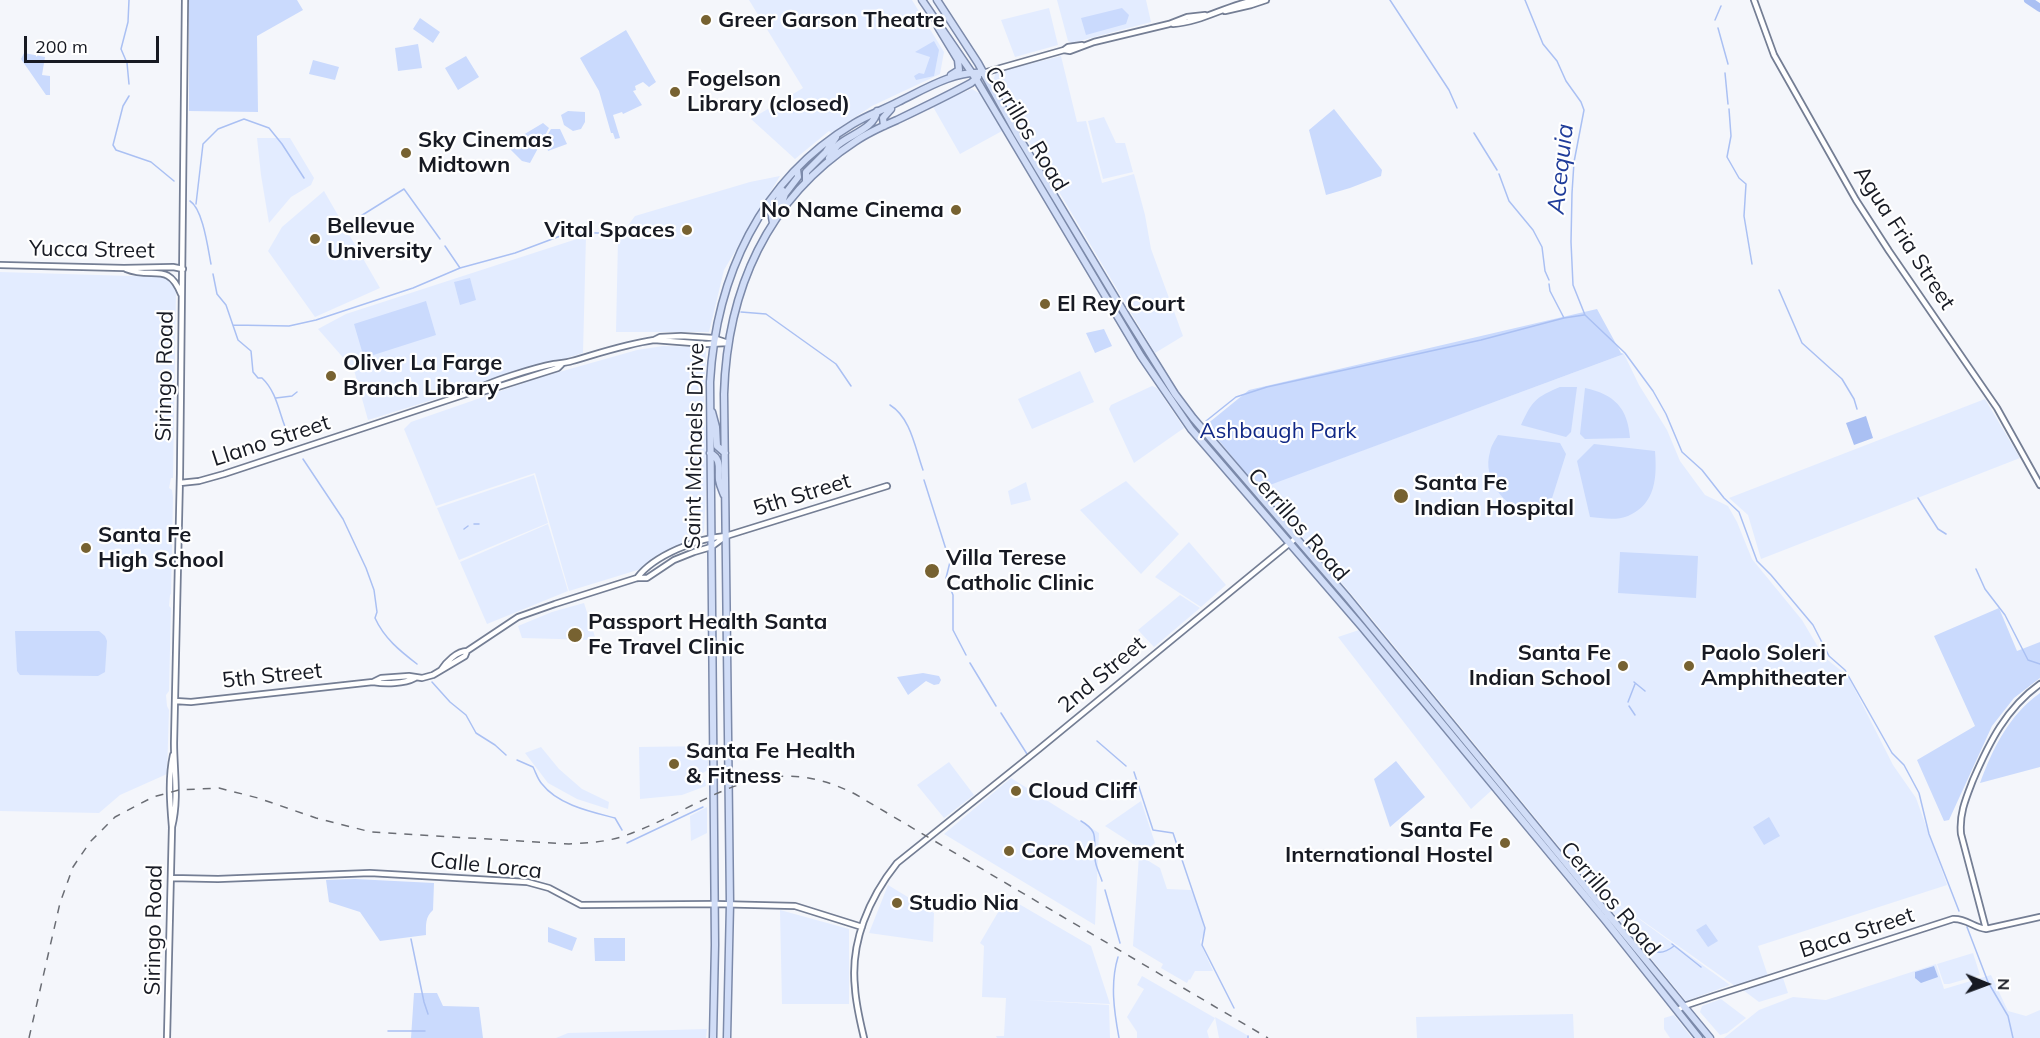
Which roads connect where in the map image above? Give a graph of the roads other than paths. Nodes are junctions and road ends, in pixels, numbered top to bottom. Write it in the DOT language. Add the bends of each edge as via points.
graph roads {
  1 [pos="185,0"];
  2 [pos="922,0"];
  3 [pos="937,0"];
  4 [pos="1256,0"];
  5 [pos="1266,0"];
  6 [pos="1754,0"];
  7 [pos="1222,10"];
  8 [pos="935,21"];
  9 [pos="971,72"];
  10 [pos="983,73"];
  11 [pos="976,80"];
  12 [pos="916,93"];
  13 [pos="875,111"];
  14 [pos="884,126"];
  15 [pos="838,134"];
  16 [pos="824,165"];
  17 [pos="797,169"];
  18 [pos="785,182"];
  19 [pos="806,182"];
  20 [pos="775,220"];
  21 [pos="0,265"];
  22 [pos="124,268"];
  23 [pos="183,269"];
  24 [pos="182,296"];
  25 [pos="713,341"];
  26 [pos="728,343"];
  27 [pos="710,402"];
  28 [pos="710,453"];
  29 [pos="725,453"];
  30 [pos="180,483"];
  31 [pos="2040,485"];
  32 [pos="887,486"];
  33 [pos="725,498"];
  34 [pos="726,536"];
  35 [pos="711,537"];
  36 [pos="1293,540"];
  37 [pos="711,547"];
  38 [pos="637,578"];
  39 [pos="2040,684"];
  40 [pos="175,701"];
  41 [pos="171,878"];
  42 [pos="715,904"];
  43 [pos="730,904"];
  44 [pos="2040,916"];
  45 [pos="862,927"];
  46 [pos="1986,929"];
  47 [pos="1679,1007"];
  48 [pos="168,1036"];
  49 [pos="713,1038"];
  50 [pos="727,1038"];
  51 [pos="864,1038"];
  52 [pos="1699,1038"];
  53 [pos="1710,1038"];
  1 -- 23 [label="street, Siringo Road"];
  2 -- 8 [label="main road, Cerrillos Road"];
  3 -- 10 [label="main road, Cerrillos Road"];
  4 -- 7 [label="street"];
  5 -- 7 [label="street"];
  6 -- 31 [label="street, Agua Fria Street" via="1774,55 1856,200 1997,408"];
  7 -- 10 [label="street"];
  8 -- 9 [label="main road, Cerrillos Road"];
  8 -- 13 [label="main road" via="958,60 959,70"];
  9 -- 10 [label="main road, Saint Michaels Drive"];
  9 -- 11 [label="main road, Cerrillos Road"];
  9 -- 12 [label="main road, Saint Michaels Drive"];
  10 -- 11 [label="main road, Saint Michaels Drive"];
  10 -- 36 [label="main road, Cerrillos Road" via="1175,394"];
  11 -- 14 [label="main road, Saint Michaels Drive"];
  11 -- 36 [label="main road, Cerrillos Road" via="1168,398 1191,429"];
  12 -- 13 [label="main road, Saint Michaels Drive"];
  12 -- 14 [label="main road" via="887,111"];
  13 -- 15 [label="main road, Saint Michaels Drive"];
  13 -- 16 [label="main road" via="874,120 837,146"];
  14 -- 16 [label="main road, Saint Michaels Drive"];
  15 -- 17 [label="main road, Saint Michaels Drive"];
  15 -- 19 [label="main road" via="806,172"];
  16 -- 19 [label="main road, Saint Michaels Drive"];
  17 -- 18 [label="main road, Saint Michaels Drive"];
  17 -- 20 [label="main road" via="798,177 785,194"];
  18 -- 20 [label="main road" via="771,212"];
  18 -- 25 [label="main road, Saint Michaels Drive" via="762,212 736,259"];
  19 -- 20 [label="main road, Saint Michaels Drive"];
  20 -- 26 [label="main road, Saint Michaels Drive" via="744,280"];
  21 -- 22 [label="street, Yucca Street"];
  22 -- 23 [label="street, Yucca Street"];
  22 -- 24 [label="street" via="136,273 168,275 175,279"];
  23 -- 24 [label="street, Siringo Road"];
  24 -- 30 [label="street, Siringo Road"];
  25 -- 26 [label="street, Llano Street"];
  25 -- 27 [label="main road, Saint Michaels Drive"];
  25 -- 30 [label="street, Llano Street" via="654,340 556,363 482,392 475,391 224,474"];
  26 -- 29 [label="main road, Saint Michaels Drive"];
  27 -- 28 [label="main road, Saint Michaels Drive"];
  27 -- 29 [label="main road" via="717,446"];
  28 -- 33 [label="main road" via="719,462 719,483"];
  28 -- 35 [label="main road, Saint Michaels Drive"];
  29 -- 33 [label="main road, Saint Michaels Drive"];
  30 -- 40 [label="street, Siringo Road"];
  32 -- 34 [label="street, 5th Street"];
  33 -- 34 [label="main road, Saint Michaels Drive"];
  34 -- 35 [label="street, 5th Street"];
  34 -- 37 [label="street, 5th Street"];
  34 -- 43 [label="main road, Saint Michaels Drive"];
  35 -- 37 [label="main road, Saint Michaels Drive"];
  35 -- 38 [label="street, 5th Street" via="675,550"];
  36 -- 45 [label="street, 2nd Street" via="897,863"];
  36 -- 47 [label="main road, Cerrillos Road"];
  36 -- 47 [label="main road, Cerrillos Road" via="1347,597"];
  37 -- 38 [label="street, 5th Street" via="674,560 647,578"];
  37 -- 42 [label="main road, Saint Michaels Drive"];
  38 -- 40 [label="street, 5th Street" via="527,613 429,676 410,681"];
  39 -- 46 [label="street" via="1999,727 1962,809 1961,834"];
  40 -- 41 [label="street, Siringo Road"];
  41 -- 42 [label="street, Calle Lorca" via="370,873 534,883 581,905"];
  41 -- 48 [label="street, Siringo Road"];
  42 -- 43 [label="street, Calle Lorca"];
  42 -- 49 [label="main road, Saint Michaels Drive"];
  43 -- 45 [label="street, Calle Lorca" via="795,906"];
  43 -- 50 [label="main road, Saint Michaels Drive"];
  44 -- 46 [label="street, Baca Street"];
  45 -- 51 [label="street, 2nd Street" via="854,986"];
  46 -- 47 [label="street, Baca Street" via="1953,919"];
  47 -- 52 [label="main road, Cerrillos Road"];
  47 -- 53 [label="main road, Cerrillos Road"];
}
